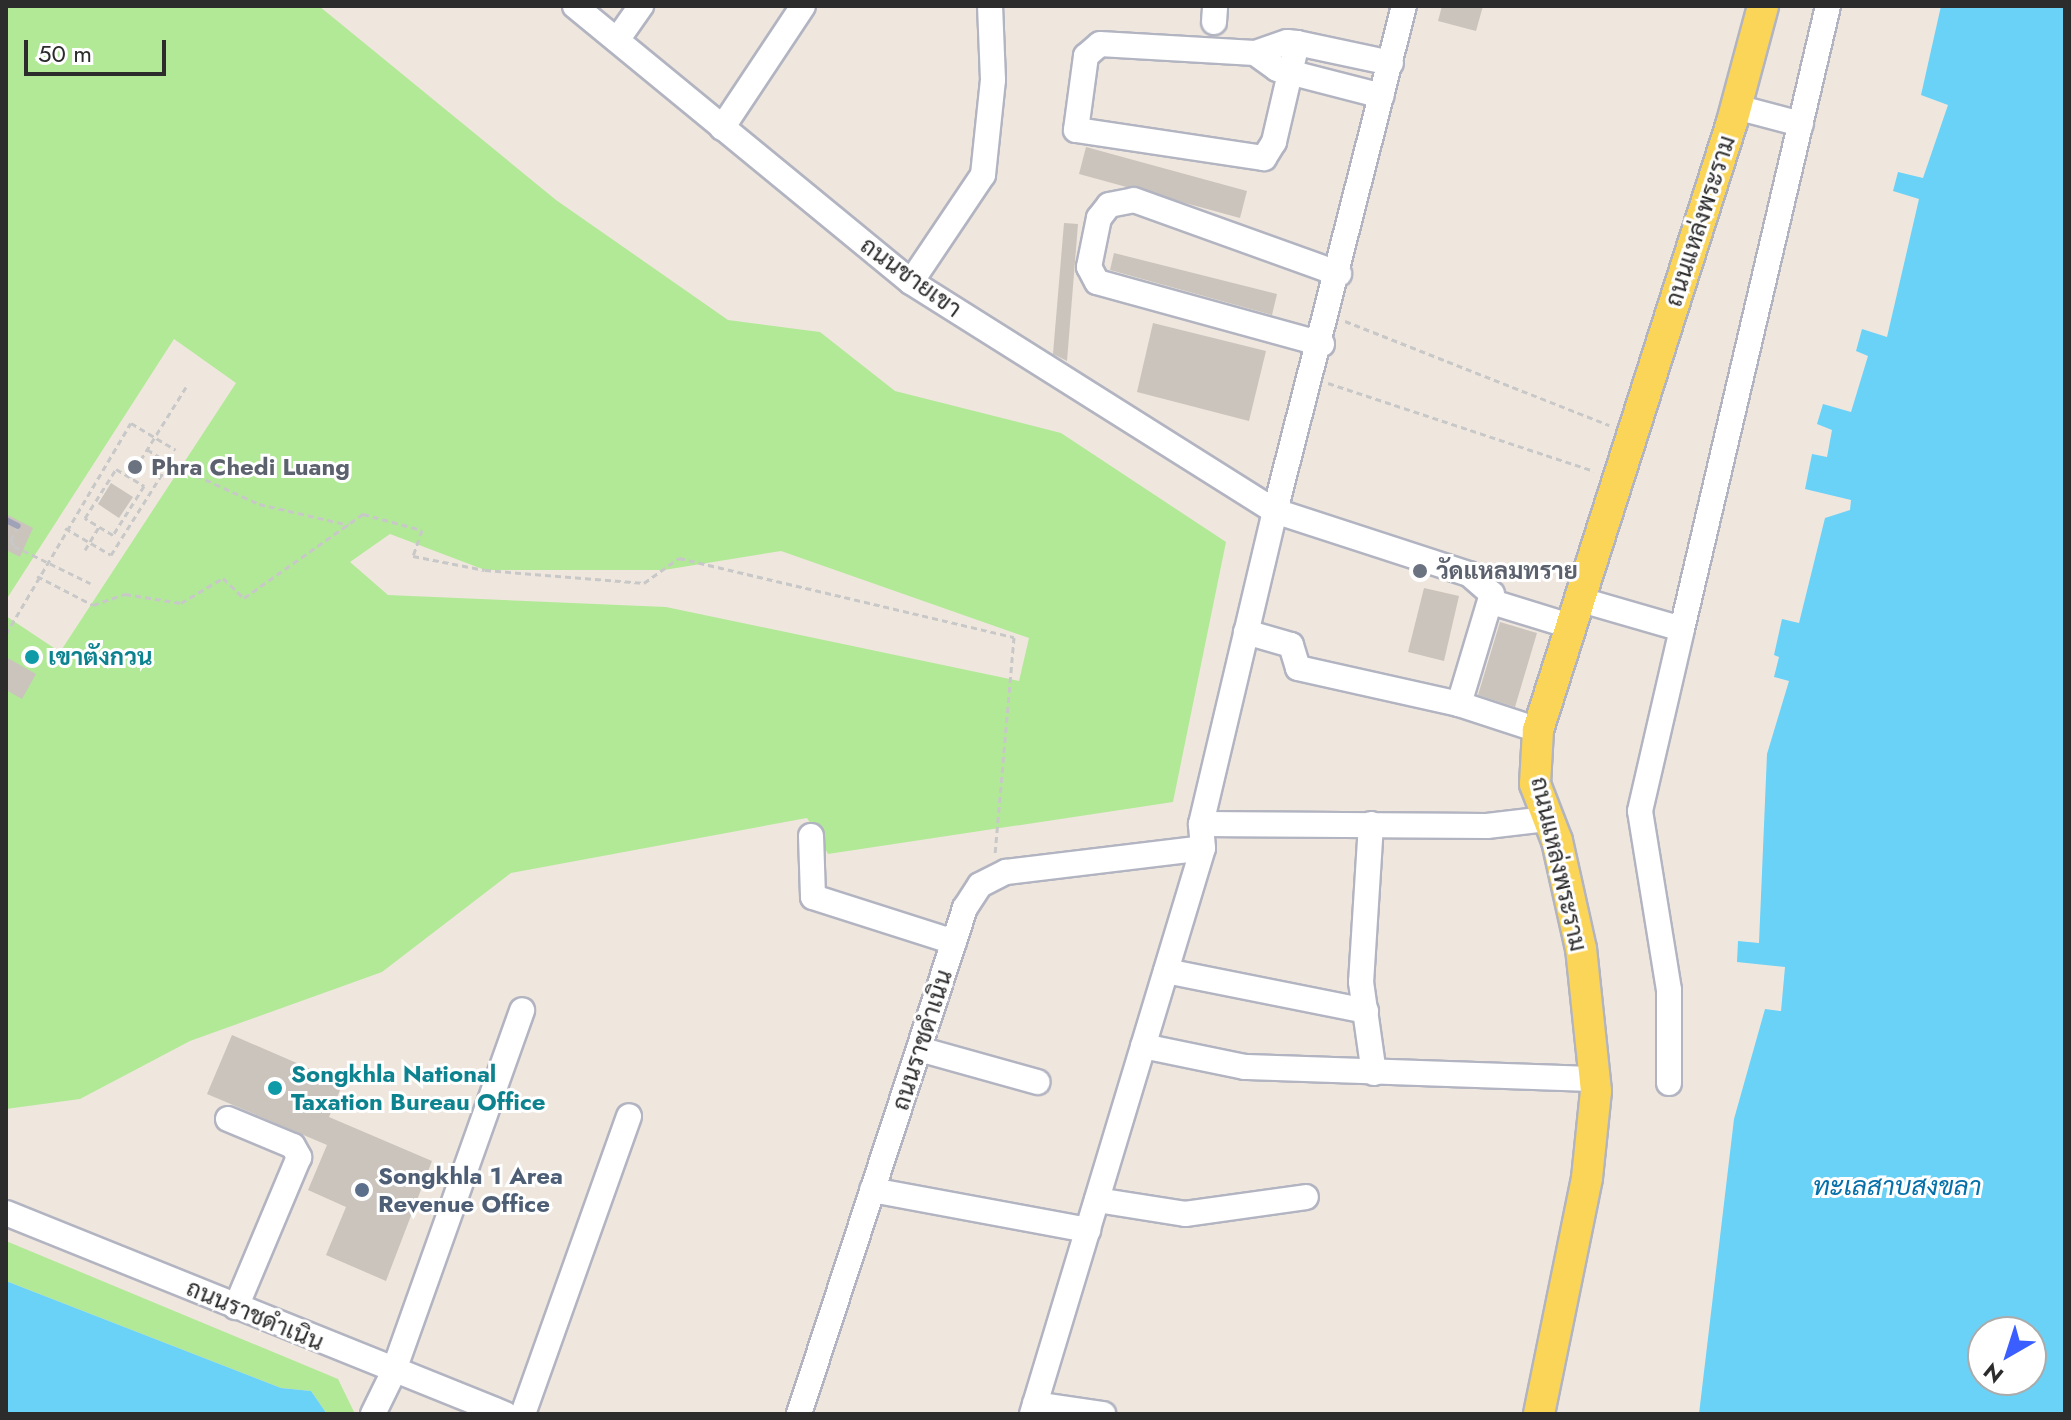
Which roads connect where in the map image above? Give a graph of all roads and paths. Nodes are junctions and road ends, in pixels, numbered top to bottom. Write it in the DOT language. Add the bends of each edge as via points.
graph roads {
  1 [pos="575,6"];
  2 [pos="641,6"];
  3 [pos="803,6"];
  4 [pos="990,6"];
  5 [pos="1404,6"];
  6 [pos="1763,6"];
  7 [pos="1828,6"];
  8 [pos="617,40"];
  9 [pos="1297,43"];
  10 [pos="1255,53"];
  11 [pos="1391,63"];
  12 [pos="1291,74"];
  13 [pos="1382,96"];
  14 [pos="1736,107"];
  15 [pos="1801,124"];
  16 [pos="722,128"];
  17 [pos="1339,274"];
  18 [pos="911,282"];
  19 [pos="1329,315"];
  20 [pos="1322,344"];
  21 [pos="1311,377"];
  22 [pos="186,387"];
  23 [pos="1631,434"];
  24 [pos="154,437"];
  25 [pos="147,449"];
  26 [pos="176,450"];
  27 [pos="169,463"];
  28 [pos="130,477"];
  29 [pos="1617,478"];
  30 [pos="90,488"];
  31 [pos="100,493"];
  32 [pos="1275,511"];
  33 [pos="18,526"];
  34 [pos="350,526"];
  35 [pos="99,527"];
  36 [pos="65,528"];
  37 [pos="89,542"];
  38 [pos="85,550"];
  39 [pos="45,561"];
  40 [pos="37,576"];
  41 [pos="90,583"];
  42 [pos="1492,602"];
  43 [pos="1574,612"];
  44 [pos="1682,629"];
  45 [pos="1246,632"];
  46 [pos="6,634"];
  47 [pos="1459,704"];
  48 [pos="1538,730"];
  49 [pos="1547,819"];
  50 [pos="1371,824"];
  51 [pos="811,836"];
  52 [pos="1202,836"];
  53 [pos="993,879"];
  54 [pos="954,942"];
  55 [pos="1166,971"];
  56 [pos="522,1010"];
  57 [pos="1366,1011"];
  58 [pos="1143,1046"];
  59 [pos="919,1049"];
  60 [pos="1374,1073"];
  61 [pos="1594,1079"];
  62 [pos="1037,1082"];
  63 [pos="1669,1083"];
  64 [pos="629,1116"];
  65 [pos="228,1119"];
  66 [pos="872,1190"];
  67 [pos="1306,1197"];
  68 [pos="1097,1200"];
  69 [pos="6,1213"];
  70 [pos="1088,1230"];
  71 [pos="236,1307"];
  72 [pos="393,1373"];
  73 [pos="1034,1409"];
  74 [pos="373,1414"];
  75 [pos="505,1414"];
  76 [pos="523,1414"];
  77 [pos="799,1414"];
  78 [pos="1103,1414"];
  79 [pos="1539,1414"];
  1 -- 8 [label="street, ถนนชายเขา"];
  2 -- 8 [label="street"];
  3 -- 16 [label="street"];
  4 -- 18 [label="street" via="993,80 983,175"];
  5 -- 11 [label="street"];
  6 -- 14 [label="main road, ถนนแหล่งพระราม"];
  7 -- 15 [label="street"];
  8 -- 16 [label="street, ถนนชายเขา"];
  9 -- 10 [label="street" via="1266,45"];
  9 -- 11 [label="street"];
  9 -- 12 [label="street"];
  10 -- 12 [label="street"];
  10 -- 12 [label="street" via="1100,44 1086,56 1076,130 1261,159 1274,142"];
  11 -- 13 [label="street"];
  12 -- 13 [label="street"];
  13 -- 17 [label="street"];
  14 -- 15 [label="street"];
  14 -- 23 [label="main road, ถนนแหล่งพระราม"];
  15 -- 44 [label="street"];
  16 -- 18 [label="street, ถนนชายเขา"];
  17 -- 19 [label="street"];
  17 -- 20 [label="street" via="1134,200 1109,205 1099,218 1089,267 1097,282"];
  18 -- 32 [label="street, ถนนชายเขา"];
  19 -- 20 [label="street"];
  19 -- 23 [label="path"];
  20 -- 21 [label="street"];
  21 -- 29 [label="path"];
  21 -- 32 [label="street"];
  22 -- 24 [label="path"];
  23 -- 29 [label="main road, ถนนแหล่งพระราม"];
  24 -- 25 [label="path"];
  24 -- 26 [label="path"];
  24 -- 30 [label="path" via="131,423"];
  25 -- 27 [label="path"];
  25 -- 28 [label="path"];
  27 -- 34 [label="path" via="259,504"];
  27 -- 37 [label="path" via="111,555"];
  28 -- 31 [label="path" via="116,469"];
  28 -- 35 [label="path" via="144,486 113,535"];
  29 -- 43 [label="main road, ถนนแหล่งพระราม"];
  30 -- 31 [label="path"];
  30 -- 36 [label="path"];
  31 -- 35 [label="path" via="85,518"];
  32 -- 42 [label="street, ถนนชายเขา" via="1469,574 1485,583"];
  32 -- 45 [label="street"];
  33 -- 39 [label="path" via="11,540 14,546"];
  34 -- 40 [label="path" via="244,598 223,578 181,603 125,594 93,605"];
  34 -- 53 [label="path" via="363,514 422,530 413,556 485,570 644,583 679,558 1014,637"];
  35 -- 37 [label="path"];
  36 -- 37 [label="path"];
  36 -- 39 [label="path"];
  37 -- 38 [label="path"];
  39 -- 40 [label="path"];
  39 -- 41 [label="path"];
  40 -- 46 [label="path"];
  42 -- 43 [label="street"];
  42 -- 47 [label="street"];
  43 -- 44 [label="street"];
  43 -- 48 [label="main road, ถนนแหล่งพระราม"];
  44 -- 63 [label="street" via="1640,811 1669,990"];
  45 -- 47 [label="street" via="1291,645 1298,668"];
  45 -- 52 [label="street"];
  47 -- 48 [label="street"];
  48 -- 49 [label="main road, ถนนแหล่งพระราม" via="1535,784"];
  49 -- 50 [label="street" via="1494,826"];
  49 -- 61 [label="main road, ถนนแหล่งพระราม" via="1581,949"];
  50 -- 52 [label="street"];
  50 -- 57 [label="street" via="1362,965"];
  51 -- 54 [label="street" via="808,889 813,897"];
  52 -- 53 [label="street"];
  52 -- 55 [label="street"];
  53 -- 54 [label="street, ถนนราชดำเนิน" via="965,908"];
  54 -- 59 [label="street, ถนนราชดำเนิน"];
  55 -- 57 [label="street"];
  55 -- 58 [label="street"];
  56 -- 72 [label="street"];
  57 -- 60 [label="street"];
  58 -- 60 [label="street" via="1245,1067"];
  58 -- 68 [label="street"];
  59 -- 62 [label="street"];
  59 -- 66 [label="street, ถนนราชดำเนิน"];
  60 -- 61 [label="street" via="1454,1070"];
  61 -- 79 [label="main road, ถนนแหล่งพระราม" via="1587,1178"];
  64 -- 76 [label="street"];
  65 -- 71 [label="street" via="293,1146 299,1157"];
  66 -- 70 [label="street"];
  66 -- 77 [label="street, ถนนราชดำเนิน"];
  67 -- 68 [label="street" via="1185,1214"];
  68 -- 70 [label="street"];
  69 -- 71 [label="street, ถนนราชดำเนิน"];
  70 -- 73 [label="street"];
  71 -- 72 [label="street, ถนนราชดำเนิน"];
  72 -- 74 [label="street"];
  72 -- 75 [label="street, ถนนราชดำเนิน"];
  73 -- 78 [label="street"];
}
